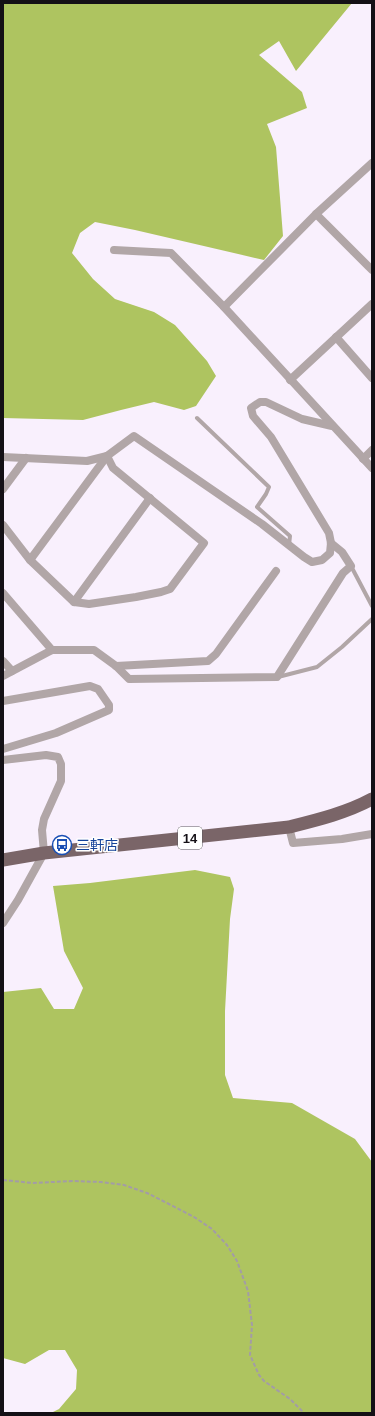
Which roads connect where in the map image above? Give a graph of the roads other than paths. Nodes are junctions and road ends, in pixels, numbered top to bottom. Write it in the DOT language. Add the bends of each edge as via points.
graph roads {
  1 [pos="372,163"];
  2 [pos="316,214"];
  3 [pos="114,250"];
  4 [pos="372,270"];
  5 [pos="372,304"];
  6 [pos="224,307"];
  7 [pos="336,337"];
  8 [pos="372,378"];
  9 [pos="290,380"];
  10 [pos="197,418"];
  11 [pos="332,426"];
  12 [pos="372,450"];
  13 [pos="107,456"];
  14 [pos="3,457"];
  15 [pos="26,458"];
  16 [pos="363,459"];
  17 [pos="372,468"];
  18 [pos="3,489"];
  19 [pos="150,498"];
  20 [pos="3,525"];
  21 [pos="331,543"];
  22 [pos="289,545"];
  23 [pos="30,560"];
  24 [pos="351,566"];
  25 [pos="276,571"];
  26 [pos="3,593"];
  27 [pos="74,602"];
  28 [pos="372,606"];
  29 [pos="372,618"];
  30 [pos="52,650"];
  31 [pos="3,660"];
  32 [pos="116,666"];
  33 [pos="12,671"];
  34 [pos="3,676"];
  35 [pos="277,677"];
  36 [pos="3,701"];
  37 [pos="3,749"];
  38 [pos="3,760"];
  39 [pos="372,799"];
  40 [pos="289,827"];
  41 [pos="372,834"];
  42 [pos="44,853"];
  43 [pos="3,860"];
  44 [pos="3,923"];
  1 -- 2 [label="street"];
  2 -- 4 [label="street"];
  2 -- 6 [label="street"];
  3 -- 6 [label="street" via="171,253"];
  5 -- 7 [label="street"];
  6 -- 9 [label="street"];
  7 -- 8 [label="street"];
  7 -- 9 [label="street"];
  9 -- 11 [label="street"];
  10 -- 22 [label="lane" via="269,487 257,507 290,536"];
  11 -- 16 [label="street"];
  11 -- 21 [label="street" via="302,419 266,402 260,402 251,408 253,416 271,437 330,533"];
  12 -- 16 [label="street"];
  13 -- 15 [label="street" via="87,461"];
  13 -- 19 [label="street" via="114,468"];
  13 -- 22 [label="street" via="134,436"];
  13 -- 23 [label="street"];
  14 -- 15 [label="street"];
  15 -- 18 [label="street"];
  16 -- 17 [label="street"];
  19 -- 27 [label="street"];
  19 -- 27 [label="street" via="204,544 170,589 89,604"];
  20 -- 23 [label="street"];
  21 -- 22 [label="street" via="330,553 322,560 312,562"];
  21 -- 24 [label="street" via="342,552"];
  23 -- 27 [label="street"];
  24 -- 28 [label="lane"];
  24 -- 35 [label="street" via="343,573"];
  25 -- 32 [label="street" via="216,654 208,661"];
  26 -- 30 [label="street"];
  29 -- 35 [label="lane" via="317,667"];
  30 -- 32 [label="street" via="94,650"];
  30 -- 33 [label="street"];
  31 -- 33 [label="street"];
  32 -- 35 [label="street" via="129,679"];
  33 -- 34 [label="street"];
  36 -- 37 [label="street" via="90,686 98,689 109,705 109,710 56,733"];
  38 -- 42 [label="street" via="46,755 58,757 61,764 61,781 44,819"];
  39 -- 40 [label="main road, 14" via="344,812"];
  40 -- 41 [label="street" via="293,843"];
  40 -- 42 [label="main road, 14"];
  42 -- 43 [label="main road, 14"];
  42 -- 44 [label="street"];
}
